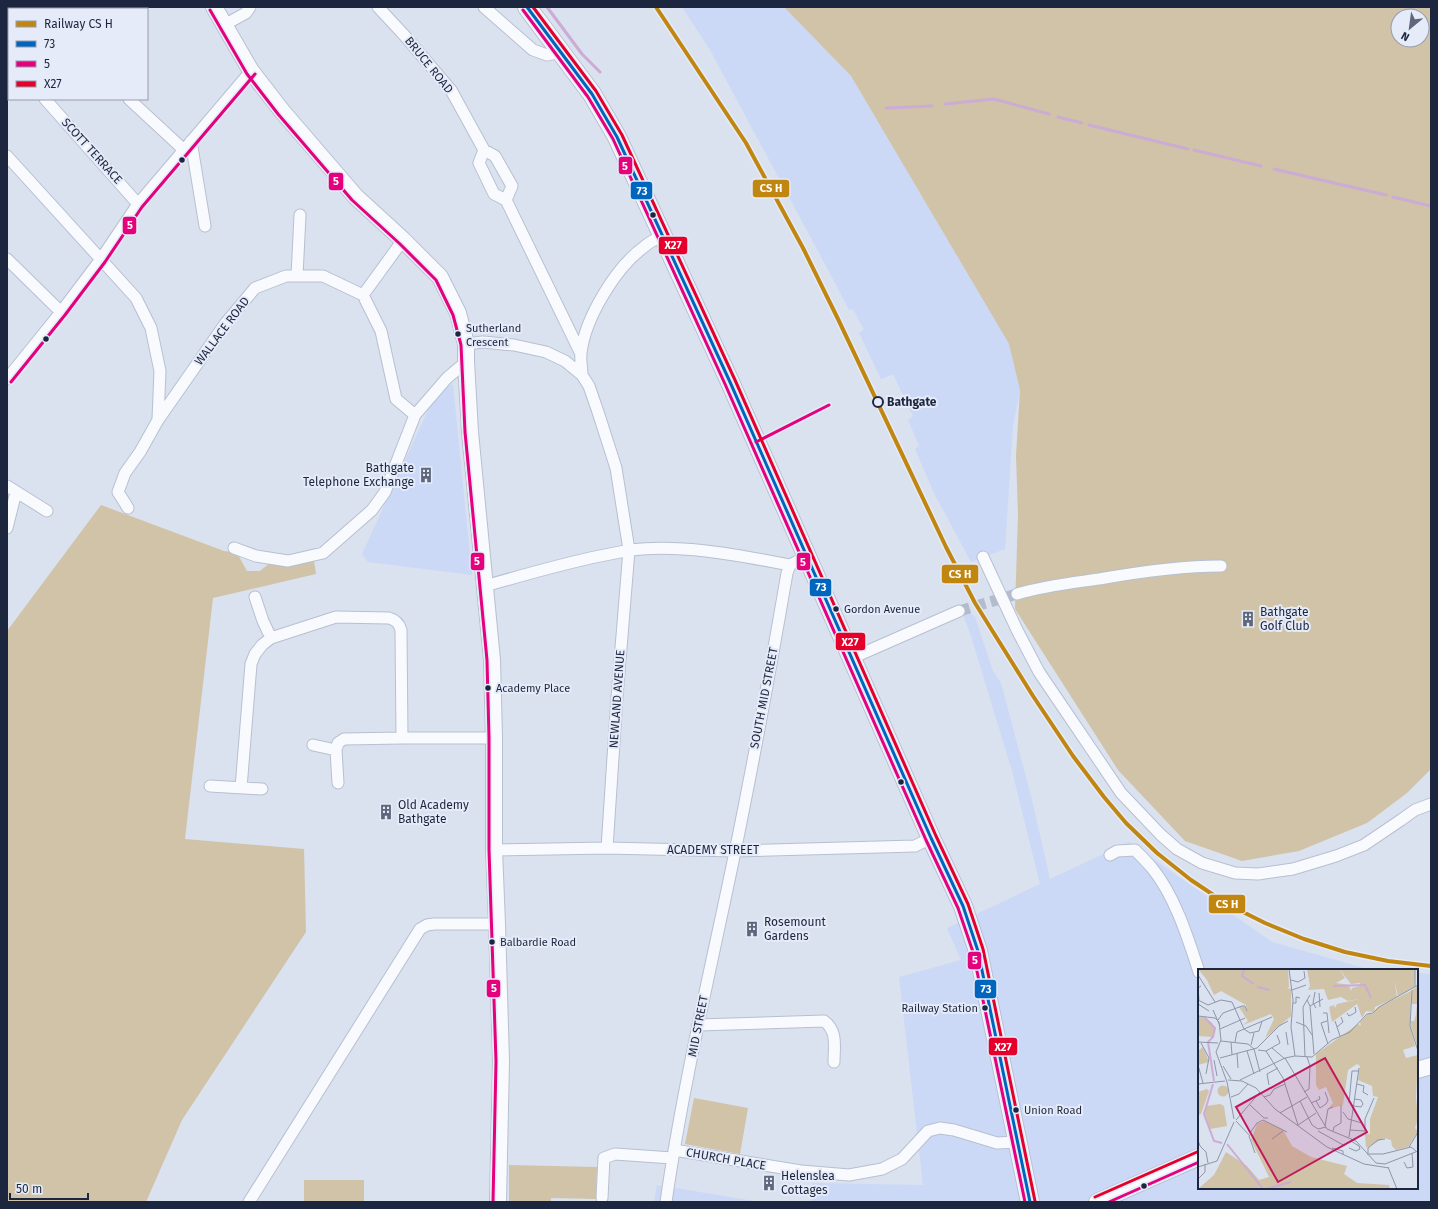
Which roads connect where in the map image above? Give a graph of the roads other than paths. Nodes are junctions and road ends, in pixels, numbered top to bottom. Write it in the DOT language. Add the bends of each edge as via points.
graph roads {
  1 [pos="214,7"];
  2 [pos="250,7"];
  3 [pos="378,7"];
  4 [pos="484,7"];
  5 [pos="527,7"];
  6 [pos="224,25"];
  7 [pos="561,52"];
  8 [pos="251,71"];
  9 [pos="46,100"];
  10 [pos="130,100"];
  11 [pos="187,146"];
  12 [pos="484,150"];
  13 [pos="7,156"];
  14 [pos="506,200"];
  15 [pos="138,204"];
  16 [pos="300,215"];
  17 [pos="205,226"];
  18 [pos="662,236"];
  19 [pos="403,240"];
  20 [pos="7,259"];
  21 [pos="101,259"];
  22 [pos="297,276"];
  23 [pos="363,295"];
  24 [pos="61,312"];
  25 [pos="466,344"];
  26 [pos="581,354"];
  27 [pos="466,362"];
  28 [pos="582,375"];
  29 [pos="7,379"];
  30 [pos="415,415"];
  31 [pos="158,420"];
  32 [pos="11,489"];
  33 [pos="128,508"];
  34 [pos="47,511"];
  35 [pos="7,528"];
  36 [pos="234,548"];
  37 [pos="629,550"];
  38 [pos="807,556"];
  39 [pos="983,557"];
  40 [pos="790,565"];
  41 [pos="1221,566"];
  42 [pos="485,586"];
  43 [pos="1017,594"];
  44 [pos="256,597"];
  45 [pos="959,611"];
  46 [pos="271,638"];
  47 [pos="852,658"];
  48 [pos="402,738"];
  49 [pos="494,738"];
  50 [pos="313,745"];
  51 [pos="336,750"];
  52 [pos="338,783"];
  53 [pos="210,786"];
  54 [pos="242,788"];
  55 [pos="262,789"];
  56 [pos="1431,804"];
  57 [pos="931,838"];
  58 [pos="607,848"];
  59 [pos="494,850"];
  60 [pos="736,851"];
  61 [pos="1110,856"];
  62 [pos="497,924"];
  63 [pos="1198,969"];
  64 [pos="698,1025"];
  65 [pos="831,1056"];
  66 [pos="1431,1066"];
  67 [pos="1418,1070"];
  68 [pos="1018,1142"];
  69 [pos="673,1154"];
  70 [pos="1198,1157"];
  71 [pos="602,1198"];
  72 [pos="249,1202"];
  73 [pos="498,1202"];
  74 [pos="666,1202"];
  75 [pos="1030,1202"];
  76 [pos="1097,1202"];
  1 -- 6 [label="main road"];
  2 -- 6 [label="street"];
  3 -- 12 [label="street, BRUCE ROAD" via="451,90"];
  4 -- 7 [label="street" via="532,50 547,55"];
  5 -- 7 [label="main road"];
  6 -- 8 [label="main road"];
  7 -- 18 [label="main road" via="592,94 617,137"];
  8 -- 11 [label="street"];
  8 -- 19 [label="main road" via="356,197"];
  9 -- 15 [label="street, SCOTT TERRACE"];
  10 -- 11 [label="street"];
  11 -- 15 [label="street"];
  11 -- 17 [label="street"];
  12 -- 14 [label="street" via="479,163 494,194"];
  12 -- 14 [label="street, BRUCE ROAD" via="495,156 512,186"];
  13 -- 21 [label="street"];
  14 -- 26 [label="street"];
  15 -- 21 [label="street"];
  16 -- 22 [label="street"];
  18 -- 26 [label="street" via="644,246 626,263 609,286 587,330"];
  18 -- 38 [label="main road"];
  19 -- 23 [label="street"];
  19 -- 25 [label="main road" via="440,277 458,313"];
  20 -- 24 [label="street"];
  21 -- 24 [label="street"];
  21 -- 31 [label="street" via="136,298 151,328 160,371"];
  22 -- 23 [label="street, WALLACE ROAD" via="323,276"];
  22 -- 31 [label="street, WALLACE ROAD" via="286,276 255,288 225,324"];
  23 -- 30 [label="street" via="381,331 396,399"];
  24 -- 29 [label="street"];
  25 -- 27 [label="main road"];
  25 -- 28 [label="street" via="484,342 514,345 546,352 565,361"];
  26 -- 28 [label="street"];
  27 -- 30 [label="street" via="446,378"];
  27 -- 42 [label="main road"];
  28 -- 37 [label="street" via="589,386 616,468"];
  30 -- 36 [label="street" via="385,492 372,510 323,553 288,561 256,556"];
  31 -- 33 [label="street, WALLACE ROAD" via="125,473 118,492"];
  32 -- 34 [label="street"];
  32 -- 35 [label="street"];
  37 -- 40 [label="street" via="665,548 731,553"];
  37 -- 42 [label="street" via="572,562"];
  37 -- 58 [label="street, NEWLAND AVENUE"];
  38 -- 40 [label="street"];
  38 -- 47 [label="main road"];
  39 -- 56 [label="street" via="1039,672 1121,793 1177,849 1202,863 1235,873 1250,874 1293,869 1364,846 1416,810"];
  40 -- 60 [label="street, SOUTH MID STREET"];
  41 -- 43 [label="street" via="1190,566 1134,573 1036,588"];
  42 -- 49 [label="main road" via="492,660"];
  44 -- 46 [label="street"];
  45 -- 47 [label="street"];
  46 -- 48 [label="street" via="336,617 395,620 400,624 401,630"];
  46 -- 54 [label="street" via="255,654 251,664"];
  47 -- 57 [label="main road"];
  48 -- 49 [label="street"];
  48 -- 51 [label="street" via="344,739 338,743"];
  49 -- 59 [label="main road"];
  50 -- 51 [label="street"];
  51 -- 52 [label="street"];
  53 -- 54 [label="street"];
  54 -- 55 [label="street"];
  57 -- 60 [label="street, ACADEMY STREET" via="915,846"];
  57 -- 68 [label="main road" via="963,906 978,951"];
  58 -- 59 [label="street, ACADEMY STREET"];
  58 -- 60 [label="street, ACADEMY STREET"];
  59 -- 62 [label="main road"];
  60 -- 64 [label="street, MID STREET"];
  61 -- 63 [label="street" via="1117,851 1135,850 1152,868 1180,918"];
  62 -- 72 [label="street" via="434,924 420,929"];
  62 -- 73 [label="main road" via="501,1061"];
  64 -- 65 [label="street" via="824,1021 834,1032"];
  64 -- 69 [label="street, MID STREET"];
  66 -- 67 [label="main road"];
  68 -- 69 [label="street, CHURCH PLACE" via="997,1143 940,1128 928,1131 902,1159 882,1169 849,1175"];
  68 -- 75 [label="main road"];
  69 -- 71 [label="street, CHURCH PLACE" via="615,1154 604,1158"];
  69 -- 74 [label="street, MID STREET"];
  70 -- 76 [label="main road"];
}
